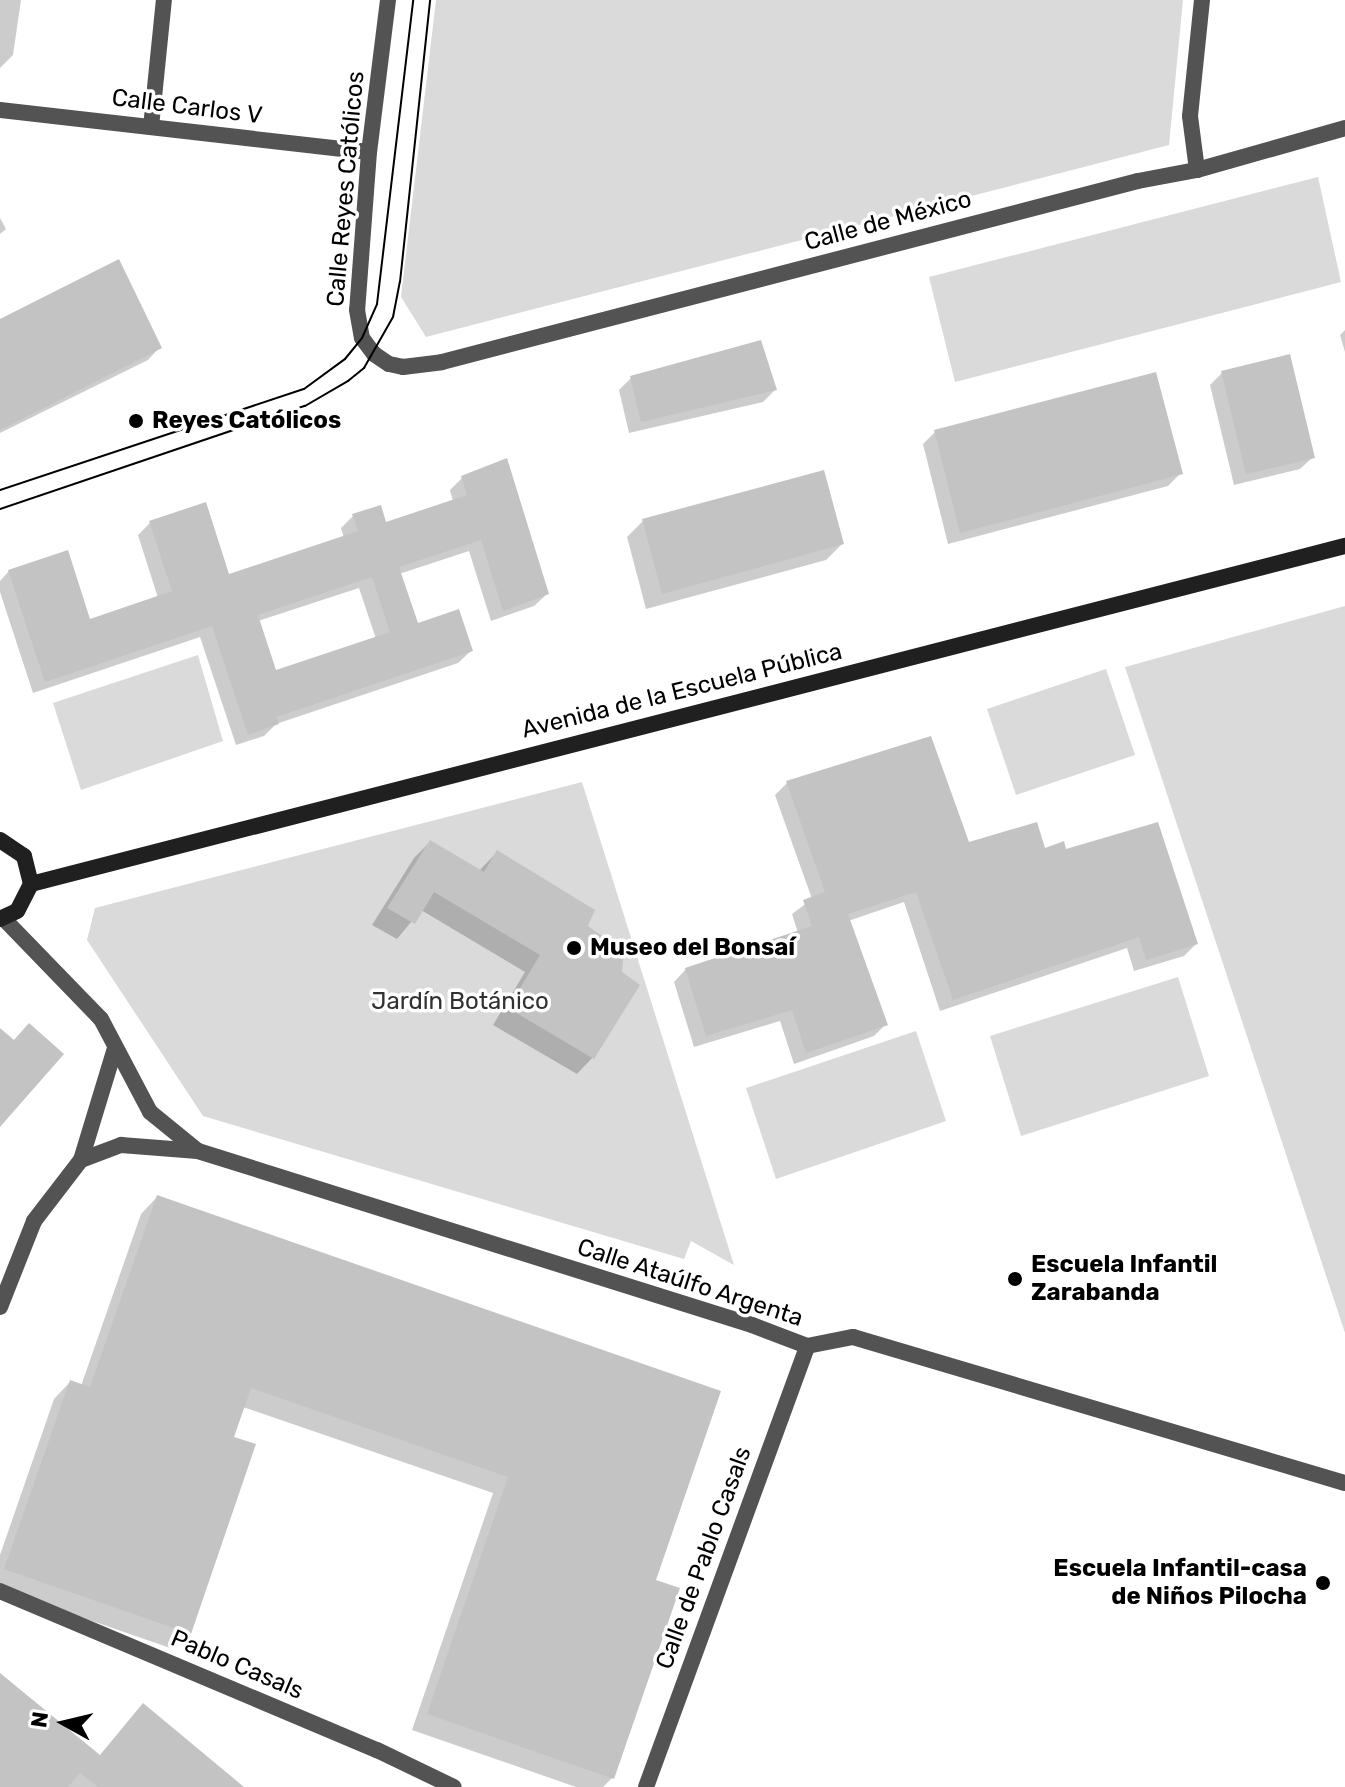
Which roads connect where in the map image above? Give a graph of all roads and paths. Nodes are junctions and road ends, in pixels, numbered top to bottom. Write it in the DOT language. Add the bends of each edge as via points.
graph roads {
  1 [pos="164,0"];
  2 [pos="388,0"];
  3 [pos="1202,0"];
  4 [pos="0,110"];
  5 [pos="151,127"];
  6 [pos="1345,128"];
  7 [pos="369,152"];
  8 [pos="1197,170"];
  9 [pos="442,362"];
  10 [pos="1345,546"];
  11 [pos="0,838"];
  12 [pos="31,884"];
  13 [pos="2,919"];
  14 [pos="115,1048"];
  15 [pos="198,1151"];
  16 [pos="81,1160"];
  17 [pos="0,1307"];
  18 [pos="807,1346"];
  19 [pos="1345,1483"];
  20 [pos="0,1591"];
  21 [pos="454,1787"];
  22 [pos="646,1787"];
  1 -- 5 [label="street"];
  2 -- 7 [label="street, Calle Reyes Católicos"];
  3 -- 8 [label="street" via="1190,116"];
  4 -- 5 [label="street, Calle Carlos V"];
  5 -- 7 [label="street, Calle Carlos V"];
  6 -- 8 [label="street, Calle de México"];
  7 -- 9 [label="street, Calle Reyes Católicos" via="357,310 362,338 389,364"];
  8 -- 9 [label="street, Calle de México"];
  10 -- 12 [label="street, Avenida de la Escuela Pública"];
  11 -- 12 [label="street" via="24,856"];
  12 -- 13 [label="street" via="25,900"];
  13 -- 14 [label="street, Calle Ataúlfo Argenta" via="101,1019"];
  14 -- 15 [label="street, Calle Ataúlfo Argenta" via="150,1112"];
  14 -- 16 [label="street"];
  15 -- 16 [label="street" via="121,1145"];
  15 -- 18 [label="street, Calle Ataúlfo Argenta"];
  16 -- 17 [label="street" via="34,1221"];
  18 -- 19 [label="street, Calle Ataúlfo Argenta" via="853,1337"];
  18 -- 22 [label="street, Calle de Pablo Casals"];
  20 -- 21 [label="street, Pablo Casals"];
}
